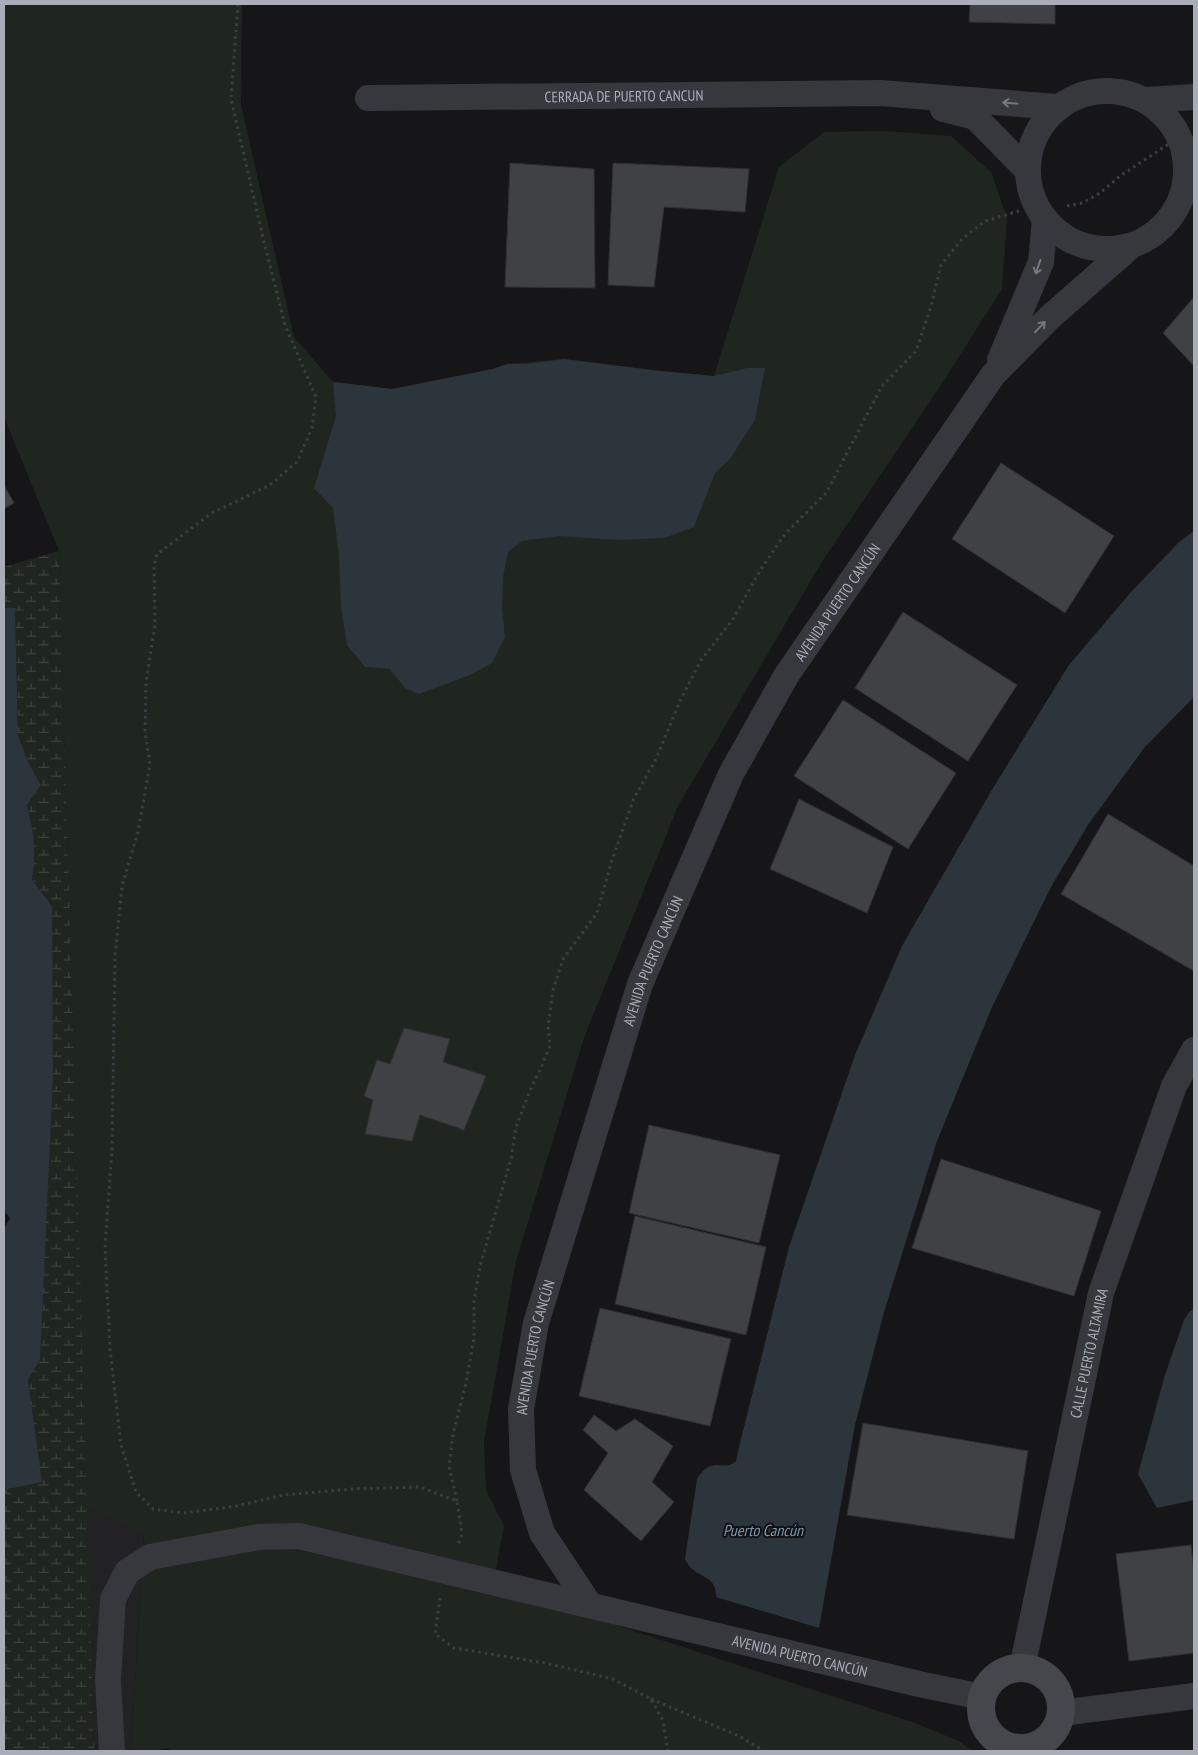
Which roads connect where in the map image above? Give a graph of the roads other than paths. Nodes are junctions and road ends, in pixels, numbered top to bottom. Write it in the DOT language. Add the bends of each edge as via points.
graph roads {
  1 [pos="880,93"];
  2 [pos="1194,97"];
  3 [pos="368,98"];
  4 [pos="1146,100"];
  5 [pos="1058,107"];
  6 [pos="1028,171"];
  7 [pos="1184,209"];
  8 [pos="1045,218"];
  9 [pos="1130,246"];
  10 [pos="994,375"];
  11 [pos="1194,1050"];
  12 [pos="588,1604"];
  13 [pos="1022,1668"];
  14 [pos="1194,1696"];
  15 [pos="982,1697"];
  16 [pos="1060,1713"];
  17 [pos="1015,1749"];
  18 [pos="112,1751"];
  1 -- 3 [label="street, CERRADA DE PUERTO CANCUN"];
  5 -- 1 [label="street, CERRADA DE PUERTO CANCUN, one-way"];
  1 -- 6 [label="street, CERRADA DE PUERTO CANCUN" via="975,117"];
  2 -- 4 [label="street"];
  4 -- 5 [label="street" via="1117,90 1086,93"];
  4 -- 7 [label="street" via="1166,116 1180,137 1187,164"];
  5 -- 6 [label="street" via="1038,132"];
  6 -- 8 [label="street" via="1033,196"];
  7 -- 9 [label="street" via="1155,234"];
  8 -- 9 [label="street" via="1063,235 1084,245 1107,249"];
  8 -- 10 [label="street, AVENIDA PUERTO CANCÚN, one-way" via="1041,262"];
  10 -- 9 [label="street, AVENIDA PUERTO CANCÚN, one-way" via="1049,318"];
  10 -- 12 [label="street, AVENIDA PUERTO CANCÚN" via="786,676 731,774 640,984 536,1323 521,1409 523,1470 542,1533"];
  11 -- 13 [label="street, CALLE PUERTO ALTAMIRA" via="1174,1086 1101,1293"];
  12 -- 15 [label="street, AVENIDA PUERTO CANCÚN"];
  12 -- 18 [label="street, AVENIDA PUERTO CANCÚN" via="298,1536 259,1537 150,1556 127,1572 113,1598 108,1680"];
  13 -- 15 [label="street" via="1009,1669 997,1675"];
  13 -- 16 [label="street" via="1035,1670 1047,1677 1060,1699"];
  14 -- 16 [label="street"];
  15 -- 17 [label="street" via="984,1724 992,1735"];
  16 -- 17 [label="street" via="1055,1728 1045,1740"];
}
